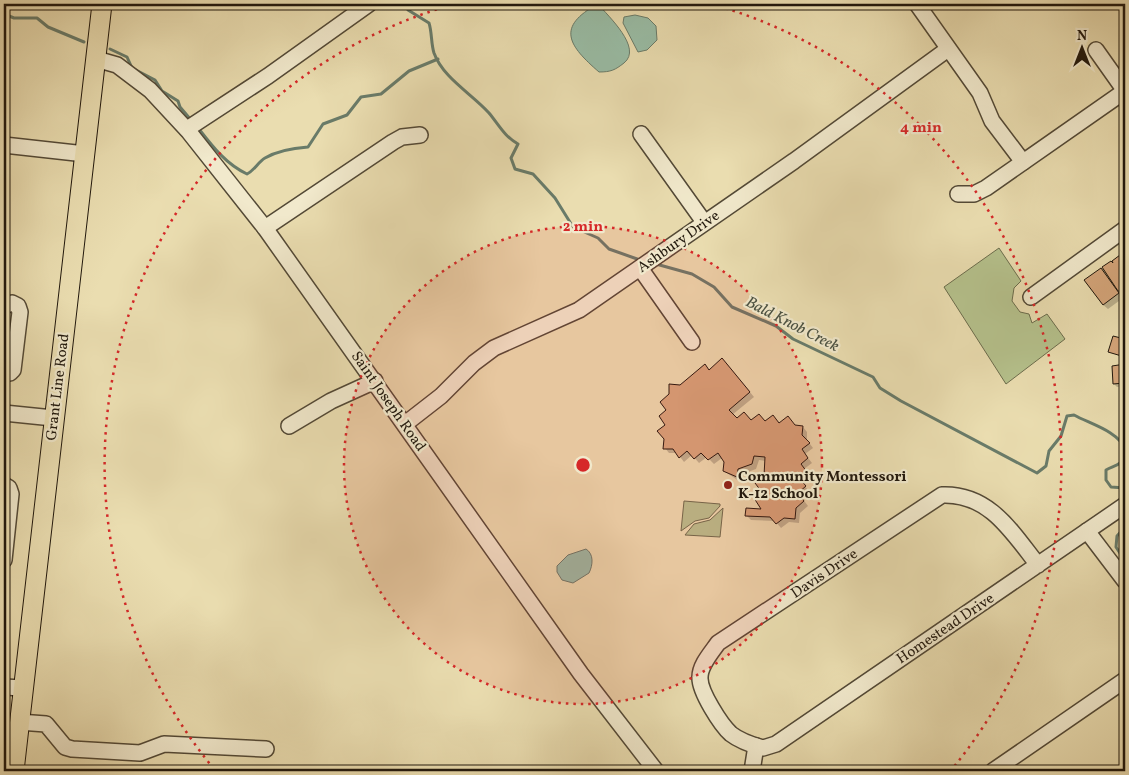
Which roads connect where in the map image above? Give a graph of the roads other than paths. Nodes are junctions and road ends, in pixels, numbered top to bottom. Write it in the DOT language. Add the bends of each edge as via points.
graph roads {
  1 [pos="102,4"];
  2 [pos="369,4"];
  3 [pos="917,4"];
  4 [pos="948,49"];
  5 [pos="1096,50"];
  6 [pos="96,58"];
  7 [pos="1125,91"];
  8 [pos="187,129"];
  9 [pos="641,134"];
  10 [pos="420,135"];
  11 [pos="4,145"];
  12 [pos="85,154"];
  13 [pos="1023,162"];
  14 [pos="958,194"];
  15 [pos="704,222"];
  16 [pos="266,228"];
  17 [pos="1125,229"];
  18 [pos="641,267"];
  19 [pos="1031,297"];
  20 [pos="4,306"];
  21 [pos="692,342"];
  22 [pos="4,373"];
  23 [pos="375,381"];
  24 [pos="4,413"];
  25 [pos="54,418"];
  26 [pos="405,424"];
  27 [pos="290,426"];
  28 [pos="4,485"];
  29 [pos="1125,505"];
  30 [pos="1087,531"];
  31 [pos="4,560"];
  32 [pos="1038,565"];
  33 [pos="1125,581"];
  34 [pos="1125,680"];
  35 [pos="4,687"];
  36 [pos="23,688"];
  37 [pos="19,722"];
  38 [pos="759,747"];
  39 [pos="266,749"];
  40 [pos="14,771"];
  41 [pos="656,771"];
  42 [pos="752,771"];
  43 [pos="993,771"];
  1 -- 6 [label="main road, Grant Line Road"];
  2 -- 8 [label="street"];
  3 -- 4 [label="street"];
  4 -- 13 [label="street" via="980,93 992,121"];
  4 -- 15 [label="street, Ashbury Drive"];
  5 -- 7 [label="street"];
  6 -- 8 [label="street, Saint Joseph Road" via="117,66 150,90"];
  6 -- 12 [label="main road, Grant Line Road"];
  7 -- 13 [label="street"];
  8 -- 16 [label="street, Saint Joseph Road"];
  9 -- 15 [label="street"];
  10 -- 16 [label="street" via="402,137 393,142"];
  11 -- 12 [label="street"];
  12 -- 25 [label="main road, Grant Line Road"];
  13 -- 14 [label="street" via="979,192"];
  15 -- 18 [label="street, Ashbury Drive"];
  16 -- 23 [label="street, Saint Joseph Road"];
  17 -- 19 [label="street"];
  18 -- 21 [label="street"];
  18 -- 26 [label="street, Ashbury Drive" via="579,310 494,348"];
  20 -- 22 [label="street" via="18,306 20,312 13,370"];
  23 -- 26 [label="street, Saint Joseph Road"];
  23 -- 27 [label="street"];
  24 -- 25 [label="street"];
  25 -- 36 [label="main road, Grant Line Road"];
  26 -- 41 [label="street, Saint Joseph Road" via="591,688"];
  28 -- 31 [label="street" via="11,494"];
  29 -- 30 [label="street, Homestead Drive"];
  30 -- 32 [label="street, Homestead Drive"];
  30 -- 33 [label="street"];
  32 -- 38 [label="street, Homestead Drive" via="787,737"];
  32 -- 38 [label="street, Davis Drive" via="998,516 984,505 955,494 942,495 718,643 704,664 701,687 731,733"];
  34 -- 43 [label="street"];
  35 -- 36 [label="street"];
  36 -- 37 [label="main road, Grant Line Road"];
  37 -- 39 [label="street" via="46,724 65,747 72,749 140,753 164,744"];
  37 -- 40 [label="main road, Grant Line Road"];
  38 -- 42 [label="street"];
}
